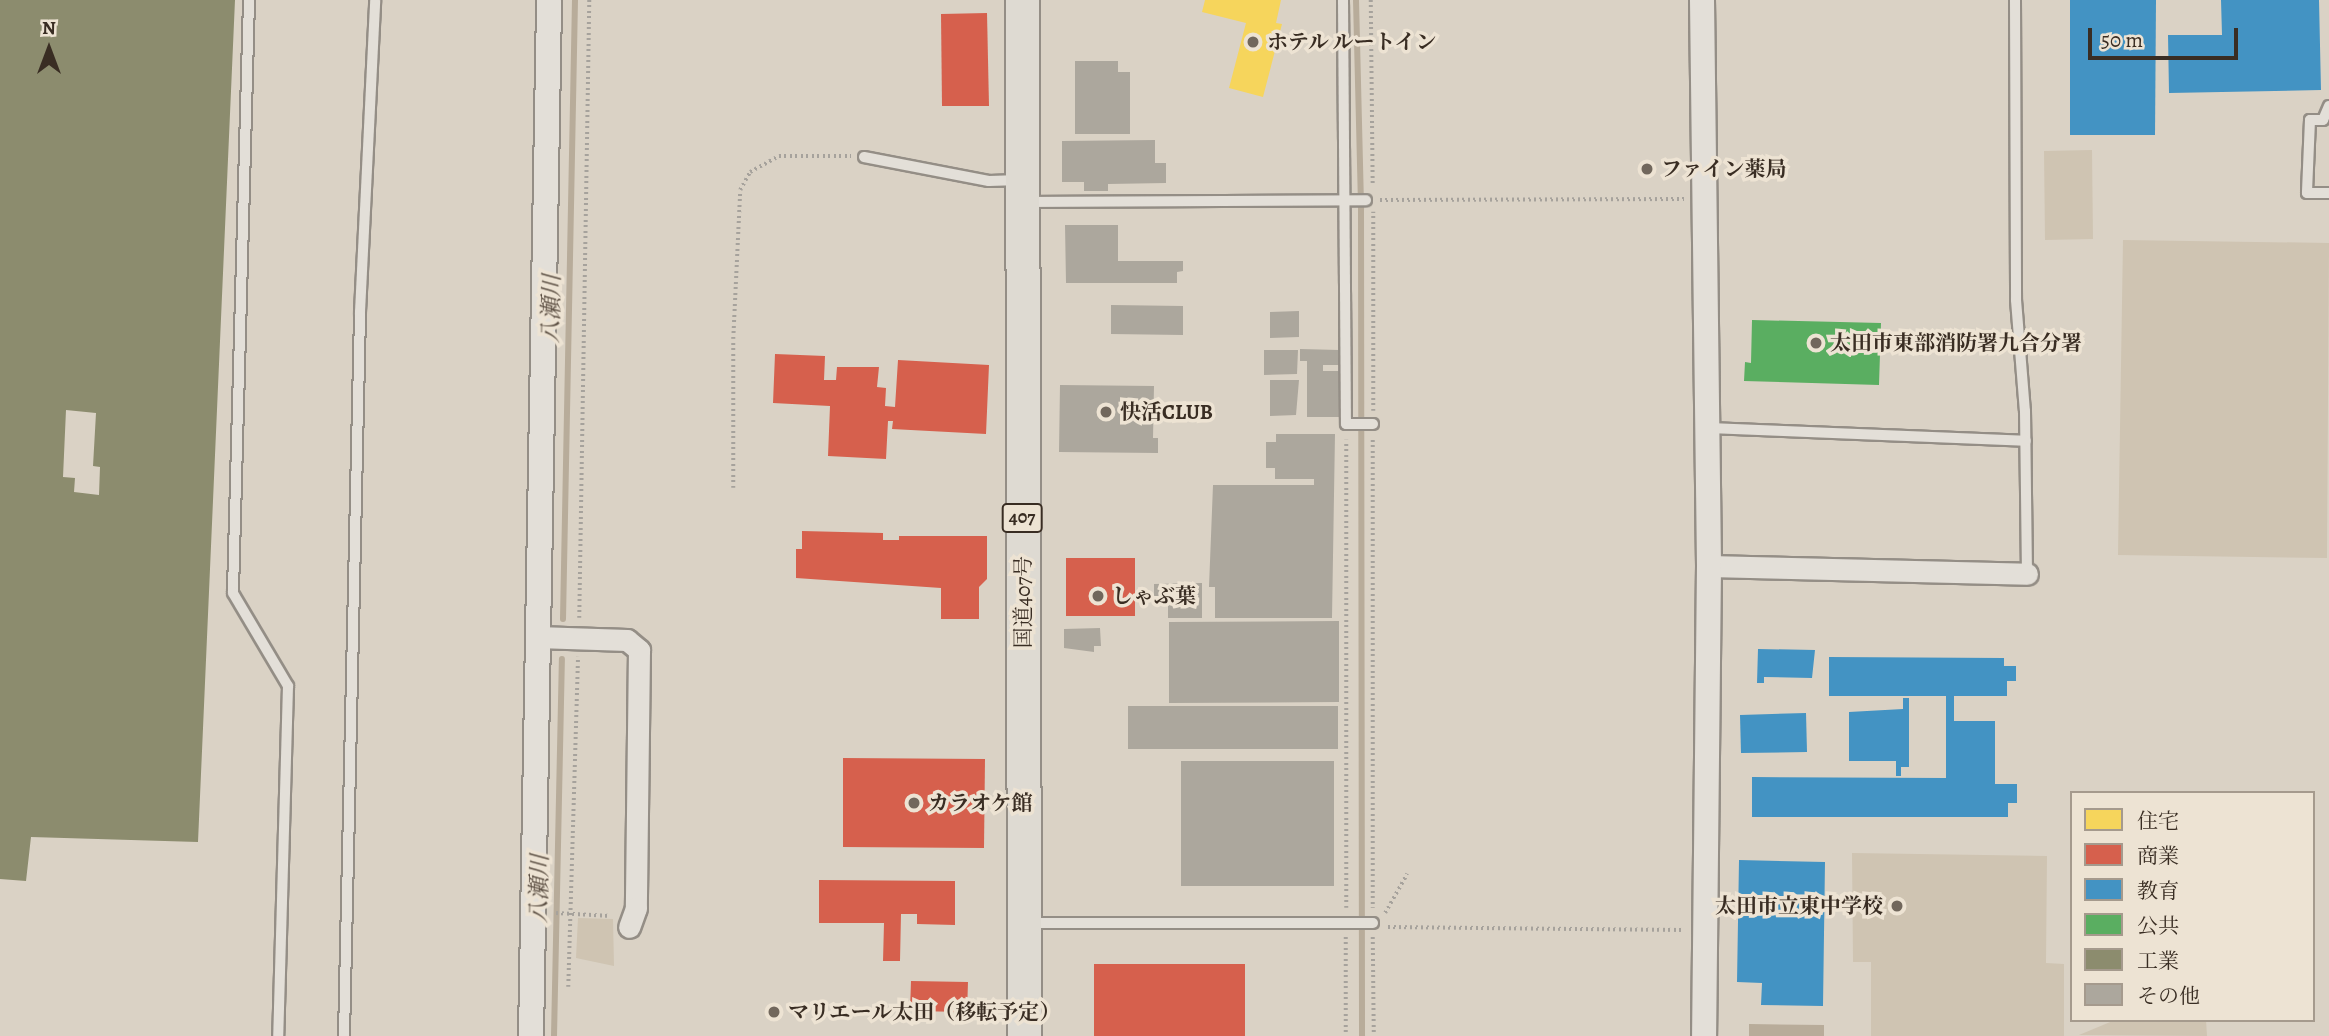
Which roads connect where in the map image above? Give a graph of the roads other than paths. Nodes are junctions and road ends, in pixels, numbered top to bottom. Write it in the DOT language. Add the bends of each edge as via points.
graph roads {
  1 [pos="249,0"];
  2 [pos="375,0"];
  3 [pos="549,0"];
  4 [pos="1022,0"];
  5 [pos="1343,0"];
  6 [pos="1702,0"];
  7 [pos="2015,0"];
  8 [pos="2329,106"];
  9 [pos="864,157"];
  10 [pos="1022,191"];
  11 [pos="2329,193"];
  12 [pos="1348,200"];
  13 [pos="1369,200"];
  14 [pos="1370,424"];
  15 [pos="1708,428"];
  16 [pos="2026,441"];
  17 [pos="1709,566"];
  18 [pos="2027,574"];
  19 [pos="537,637"];
  20 [pos="622,922"];
  21 [pos="1024,923"];
  22 [pos="1371,923"];
  23 [pos="278,1036"];
  24 [pos="344,1036"];
  25 [pos="531,1036"];
  26 [pos="1024,1036"];
  27 [pos="1704,1036"];
  1 -- 23 [label="lane" via="233,593 288,686"];
  2 -- 24 [label="lane" via="360,312"];
  3 -- 19 [label="street"];
  4 -- 10 [label="highway, 国道407号 / 407"];
  5 -- 12 [label="lane"];
  6 -- 15 [label="street"];
  7 -- 16 [label="lane" via="2016,300"];
  8 -- 11 [label="lane" via="2323,120 2310,120 2307,193"];
  9 -- 10 [label="lane"];
  10 -- 12 [label="lane"];
  10 -- 21 [label="highway, 国道407号 / 407"];
  12 -- 13 [label="lane"];
  12 -- 14 [label="lane" via="1348,424"];
  15 -- 16 [label="lane"];
  15 -- 17 [label="street"];
  16 -- 18 [label="lane"];
  17 -- 18 [label="street"];
  17 -- 27 [label="street"];
  19 -- 20 [label="street" via="627,640 636,644 642,660 636,908"];
  19 -- 25 [label="street"];
  21 -- 22 [label="lane"];
  21 -- 26 [label="highway, 国道407号 / 407"];
}
